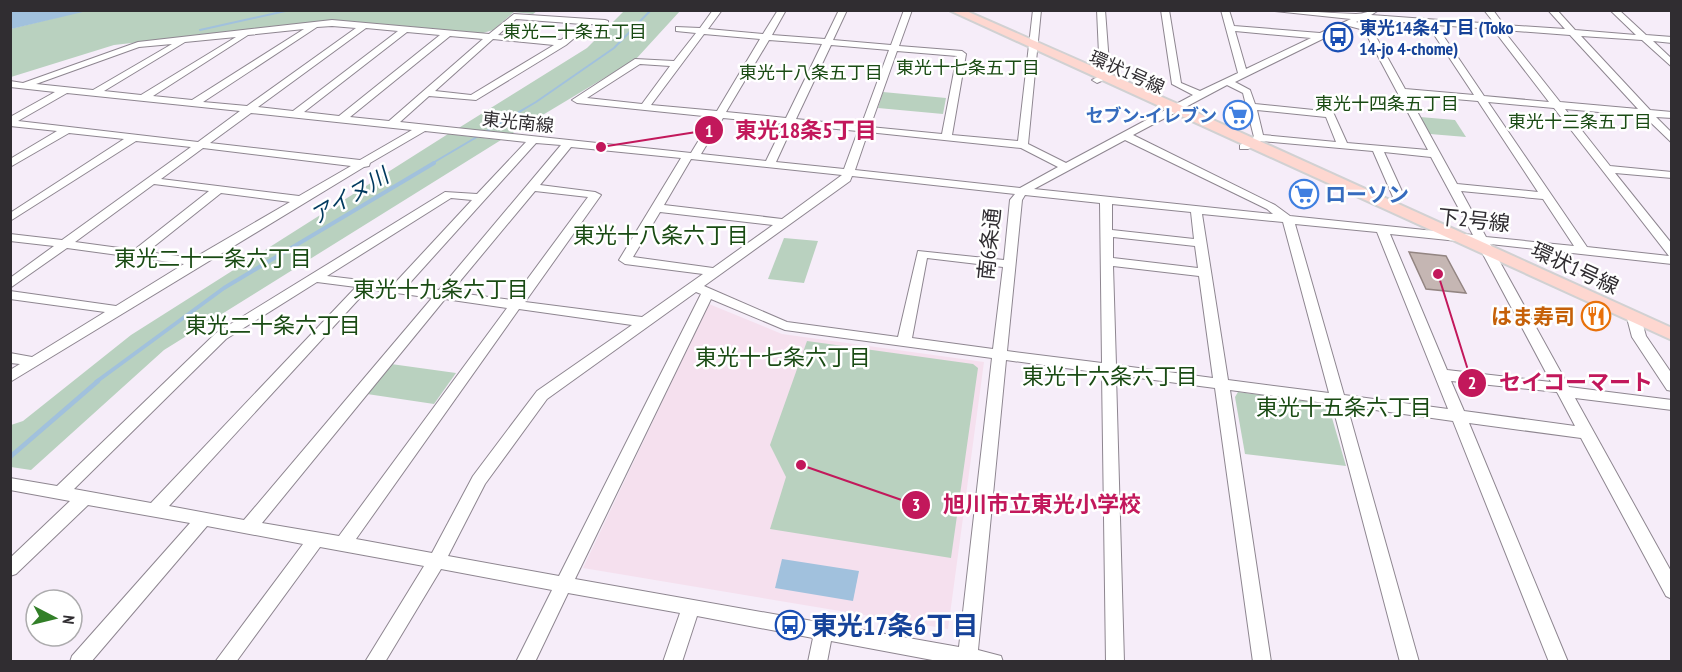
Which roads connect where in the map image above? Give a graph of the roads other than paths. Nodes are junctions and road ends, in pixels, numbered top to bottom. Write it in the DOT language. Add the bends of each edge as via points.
graph roads {
  1 [pos="718,10"];
  2 [pos="782,10"];
  3 [pos="843,10"];
  4 [pos="908,10"];
  5 [pos="942,10"];
  6 [pos="954,10"];
  7 [pos="1036,10"];
  8 [pos="1101,10"];
  9 [pos="1165,10"];
  10 [pos="1225,10"];
  11 [pos="1270,10"];
  12 [pos="1488,10"];
  13 [pos="1552,10"];
  14 [pos="1614,10"];
  15 [pos="1294,11"];
  16 [pos="1374,11"];
  17 [pos="1362,17"];
  18 [pos="589,22"];
  19 [pos="1430,22"];
  20 [pos="604,23"];
  21 [pos="1349,23"];
  22 [pos="316,25"];
  23 [pos="364,26"];
  24 [pos="1230,28"];
  25 [pos="1499,28"];
  26 [pos="406,29"];
  27 [pos="679,29"];
  28 [pos="702,31"];
  29 [pos="248,32"];
  30 [pos="448,33"];
  31 [pos="1572,33"];
  32 [pos="1323,36"];
  33 [pos="491,37"];
  34 [pos="766,37"];
  35 [pos="1644,39"];
  36 [pos="185,40"];
  37 [pos="1671,40"];
  38 [pos="828,42"];
  39 [pos="563,43"];
  40 [pos="894,48"];
  41 [pos="1032,48"];
  42 [pos="677,64"];
  43 [pos="1671,64"];
  44 [pos="1243,75"];
  45 [pos="1101,78"];
  46 [pos="1228,82"];
  47 [pos="10,84"];
  48 [pos="22,85"];
  49 [pos="65,90"];
  50 [pos="1403,92"];
  51 [pos="94,93"];
  52 [pos="428,93"];
  53 [pos="1200,95"];
  54 [pos="143,98"];
  55 [pos="1481,99"];
  56 [pos="194,104"];
  57 [pos="1557,105"];
  58 [pos="644,107"];
  59 [pos="1251,107"];
  60 [pos="247,109"];
  61 [pos="1173,110"];
  62 [pos="1647,113"];
  63 [pos="294,114"];
  64 [pos="718,114"];
  65 [pos="1671,115"];
  66 [pos="341,119"];
  67 [pos="10,122"];
  68 [pos="789,122"];
  69 [pos="392,124"];
  70 [pos="424,128"];
  71 [pos="864,129"];
  72 [pos="66,130"];
  73 [pos="1126,136"];
  74 [pos="945,137"];
  75 [pos="133,138"];
  76 [pos="533,140"];
  77 [pos="1671,140"];
  78 [pos="1252,143"];
  79 [pos="568,144"];
  80 [pos="203,145"];
  81 [pos="1023,145"];
  82 [pos="1343,146"];
  83 [pos="1377,149"];
  84 [pos="1436,154"];
  85 [pos="691,156"];
  86 [pos="10,164"];
  87 [pos="365,164"];
  88 [pos="769,165"];
  89 [pos="1067,168"];
  90 [pos="1606,169"];
  91 [pos="850,173"];
  92 [pos="1671,175"];
  93 [pos="152,182"];
  94 [pos="1454,187"];
  95 [pos="532,188"];
  96 [pos="218,190"];
  97 [pos="1022,192"];
  98 [pos="1546,196"];
  99 [pos="479,198"];
  100 [pos="304,200"];
  101 [pos="1106,201"];
  102 [pos="1390,205"];
  103 [pos="657,208"];
  104 [pos="1196,210"];
  105 [pos="10,218"];
  106 [pos="1288,220"];
  107 [pos="785,223"];
  108 [pos="1382,229"];
  109 [pos="1107,233"];
  110 [pos="10,237"];
  111 [pos="1462,238"];
  112 [pos="1201,243"];
  113 [pos="65,244"];
  114 [pos="1487,246"];
  115 [pos="1583,251"];
  116 [pos="1671,253"];
  117 [pos="136,254"];
  118 [pos="1671,260"];
  119 [pos="1107,261"];
  120 [pos="196,262"];
  121 [pos="1010,264"];
  122 [pos="716,272"];
  123 [pos="1205,273"];
  124 [pos="316,278"];
  125 [pos="10,284"];
  126 [pos="365,285"];
  127 [pos="397,289"];
  128 [pos="702,290"];
  129 [pos="10,295"];
  130 [pos="441,295"];
  131 [pos="516,304"];
  132 [pos="118,310"];
  133 [pos="1634,318"];
  134 [pos="645,322"];
  135 [pos="1671,334"];
  136 [pos="904,342"];
  137 [pos="1000,355"];
  138 [pos="10,358"];
  139 [pos="34,362"];
  140 [pos="1110,369"];
  141 [pos="1443,375"];
  142 [pos="10,377"];
  143 [pos="1222,384"];
  144 [pos="1671,386"];
  145 [pos="1564,390"];
  146 [pos="1336,399"];
  147 [pos="1671,405"];
  148 [pos="1459,416"];
  149 [pos="1587,433"];
  150 [pos="10,484"];
  151 [pos="60,493"];
  152 [pos="84,498"];
  153 [pos="155,510"];
  154 [pos="204,519"];
  155 [pos="248,527"];
  156 [pos="316,539"];
  157 [pos="343,544"];
  158 [pos="437,560"];
  159 [pos="10,569"];
  160 [pos="563,584"];
  161 [pos="1671,591"];
  162 [pos="691,607"];
  163 [pos="824,632"];
  164 [pos="967,659"];
  165 [pos="79,662"];
  166 [pos="225,662"];
  167 [pos="374,662"];
  168 [pos="525,662"];
  169 [pos="672,662"];
  170 [pos="817,662"];
  171 [pos="994,662"];
  172 [pos="1115,662"];
  173 [pos="1262,662"];
  174 [pos="1410,662"];
  175 [pos="1559,662"];
  1 -- 28 [label="street"];
  2 -- 34 [label="street"];
  3 -- 38 [label="street"];
  4 -- 40 [label="street"];
  5 -- 41 [label="main road, 環状1号線"];
  6 -- 41 [label="main road, 環状1号線"];
  7 -- 41 [label="street"];
  8 -- 45 [label="street"];
  9 -- 53 [label="street" via="1177,84"];
  10 -- 24 [label="street"];
  11 -- 15 [label="street"];
  12 -- 25 [label="street"];
  13 -- 31 [label="street"];
  14 -- 35 [label="street"];
  15 -- 17 [label="street"];
  16 -- 17 [label="street, 南6条通"];
  17 -- 19 [label="street"];
  17 -- 21 [label="street, 南6条通"];
  18 -- 20 [label="street"];
  18 -- 33 [label="street" via="514,16"];
  18 -- 39 [label="street"];
  19 -- 25 [label="street"];
  19 -- 55 [label="street"];
  21 -- 32 [label="street, 南6条通"];
  21 -- 50 [label="street" via="1367,28"];
  22 -- 23 [label="street" via="332,22"];
  22 -- 29 [label="street"];
  22 -- 56 [label="street"];
  23 -- 26 [label="street"];
  23 -- 60 [label="street"];
  24 -- 32 [label="street"];
  24 -- 44 [label="street"];
  25 -- 31 [label="street"];
  25 -- 57 [label="street"];
  26 -- 30 [label="street"];
  26 -- 63 [label="street"];
  27 -- 28 [label="street"];
  28 -- 34 [label="street"];
  28 -- 42 [label="street"];
  29 -- 36 [label="street"];
  29 -- 54 [label="street"];
  30 -- 33 [label="street"];
  30 -- 66 [label="street"];
  31 -- 35 [label="street"];
  31 -- 62 [label="street"];
  32 -- 44 [label="street, 南6条通"];
  33 -- 39 [label="street"];
  33 -- 52 [label="street"];
  34 -- 38 [label="street"];
  34 -- 64 [label="street"];
  35 -- 37 [label="street"];
  35 -- 43 [label="street"];
  36 -- 48 [label="street" via="138,45"];
  36 -- 51 [label="street"];
  38 -- 40 [label="street"];
  38 -- 68 [label="street"];
  39 -- 52 [label="street" via="473,98"];
  40 -- 71 [label="street"];
  40 -- 74 [label="street" via="962,54"];
  41 -- 45 [label="main road, 環状1号線"];
  41 -- 81 [label="street"];
  42 -- 58 [label="street"];
  42 -- 58 [label="street" via="638,61 577,100"];
  44 -- 46 [label="street, 南6条通"];
  45 -- 61 [label="main road, 環状1号線"];
  46 -- 53 [label="street, 南6条通"];
  46 -- 59 [label="street" via="1247,92"];
  47 -- 48 [label="street, 東光南線"];
  48 -- 49 [label="street, 東光南線"];
  49 -- 51 [label="street, 東光南線"];
  49 -- 67 [label="street"];
  50 -- 55 [label="street"];
  50 -- 84 [label="street"];
  51 -- 54 [label="street, 東光南線"];
  52 -- 69 [label="street"];
  53 -- 61 [label="street, 南6条通"];
  54 -- 56 [label="street, 東光南線"];
  55 -- 57 [label="street"];
  55 -- 98 [label="street"];
  56 -- 60 [label="street, 東光南線"];
  57 -- 62 [label="street"];
  57 -- 90 [label="street"];
  58 -- 64 [label="street"];
  59 -- 78 [label="street"];
  59 -- 82 [label="street" via="1330,114"];
  60 -- 63 [label="street, 東光南線"];
  60 -- 80 [label="street"];
  61 -- 73 [label="street, 南6条通"];
  61 -- 78 [label="main road, 環状1号線"];
  62 -- 65 [label="street"];
  62 -- 77 [label="street"];
  63 -- 66 [label="street, 東光南線"];
  64 -- 68 [label="street"];
  64 -- 85 [label="street"];
  66 -- 69 [label="street, 東光南線"];
  67 -- 72 [label="street"];
  68 -- 71 [label="street"];
  68 -- 88 [label="street"];
  69 -- 70 [label="street, 東光南線"];
  70 -- 76 [label="street, 東光南線"];
  70 -- 87 [label="street"];
  71 -- 74 [label="street"];
  71 -- 91 [label="street"];
  72 -- 75 [label="street"];
  72 -- 86 [label="street"];
  73 -- 89 [label="street, 南6条通"];
  73 -- 106 [label="street" via="1271,207"];
  74 -- 81 [label="street"];
  75 -- 80 [label="street"];
  75 -- 105 [label="street"];
  76 -- 79 [label="street, 東光南線"];
  76 -- 99 [label="street"];
  78 -- 82 [label="street"];
  78 -- 102 [label="main road, 環状1号線"];
  78 -- 111 [label="main road, 環状1号線" via="1408,220"];
  79 -- 85 [label="street, 東光南線"];
  79 -- 95 [label="street"];
  80 -- 87 [label="street"];
  80 -- 93 [label="street"];
  81 -- 89 [label="street"];
  82 -- 83 [label="street"];
  83 -- 84 [label="street"];
  83 -- 102 [label="street" via="1400,198"];
  84 -- 94 [label="street"];
  85 -- 88 [label="street, 東光南線"];
  85 -- 103 [label="street"];
  87 -- 100 [label="street"];
  88 -- 91 [label="street, 東光南線"];
  89 -- 97 [label="street, 南6条通"];
  90 -- 92 [label="street"];
  90 -- 116 [label="street"];
  91 -- 97 [label="street, 東光南線"];
  91 -- 107 [label="street"];
  93 -- 96 [label="street"];
  93 -- 113 [label="street"];
  94 -- 98 [label="street"];
  94 -- 114 [label="street"];
  95 -- 130 [label="street"];
  95 -- 131 [label="street" via="595,195"];
  96 -- 100 [label="street"];
  96 -- 117 [label="street"];
  97 -- 101 [label="street, 下2号線"];
  97 -- 121 [label="street, 南6条通" via="1016,200"];
  98 -- 115 [label="street"];
  99 -- 124 [label="street" via="449,194"];
  99 -- 127 [label="street"];
  100 -- 120 [label="street"];
  101 -- 104 [label="street, 下2号線"];
  101 -- 109 [label="street"];
  102 -- 111 [label="main road, 環状1号線"];
  103 -- 107 [label="street"];
  103 -- 122 [label="street" via="625,260"];
  104 -- 106 [label="street, 下2号線"];
  104 -- 112 [label="street"];
  106 -- 108 [label="street, 下2号線"];
  106 -- 146 [label="street"];
  107 -- 122 [label="street"];
  108 -- 111 [label="street, 下2号線"];
  108 -- 141 [label="street"];
  109 -- 112 [label="street"];
  109 -- 119 [label="street"];
  110 -- 113 [label="street"];
  111 -- 114 [label="main road, 環状1号線"];
  112 -- 123 [label="street"];
  113 -- 117 [label="street"];
  113 -- 125 [label="street"];
  114 -- 115 [label="street, 下2号線"];
  114 -- 133 [label="main road, 環状1号線"];
  114 -- 145 [label="street"];
  115 -- 118 [label="street, 下2号線"];
  117 -- 120 [label="street"];
  119 -- 123 [label="street"];
  119 -- 140 [label="street"];
  120 -- 132 [label="street"];
  121 -- 136 [label="street" via="922,254"];
  121 -- 137 [label="street, 南6条通"];
  122 -- 128 [label="street"];
  123 -- 143 [label="street"];
  124 -- 126 [label="street"];
  124 -- 151 [label="street" via="220,336"];
  126 -- 127 [label="street"];
  126 -- 153 [label="street"];
  127 -- 130 [label="street"];
  128 -- 134 [label="street"];
  128 -- 136 [label="street" via="784,326"];
  128 -- 160 [label="street"];
  129 -- 132 [label="street"];
  130 -- 131 [label="street"];
  130 -- 155 [label="street"];
  131 -- 134 [label="street"];
  131 -- 157 [label="street"];
  132 -- 139 [label="street"];
  133 -- 135 [label="main road, 環状1号線"];
  133 -- 144 [label="street" via="1639,337"];
  134 -- 158 [label="street" via="542,395 479,480"];
  136 -- 137 [label="street"];
  137 -- 140 [label="street"];
  137 -- 164 [label="street, 南6条通"];
  138 -- 139 [label="street"];
  139 -- 142 [label="street"];
  140 -- 143 [label="street"];
  140 -- 172 [label="street"];
  141 -- 145 [label="street"];
  141 -- 148 [label="street"];
  143 -- 146 [label="street"];
  143 -- 173 [label="street"];
  145 -- 147 [label="street"];
  145 -- 149 [label="street"];
  146 -- 148 [label="street"];
  146 -- 174 [label="street"];
  148 -- 149 [label="street"];
  148 -- 175 [label="street"];
  149 -- 161 [label="street"];
  150 -- 151 [label="street"];
  151 -- 152 [label="street"];
  152 -- 153 [label="street"];
  152 -- 159 [label="street"];
  153 -- 154 [label="street"];
  154 -- 155 [label="street"];
  154 -- 165 [label="street"];
  155 -- 156 [label="street"];
  156 -- 157 [label="street"];
  156 -- 166 [label="street"];
  157 -- 158 [label="street"];
  158 -- 160 [label="street"];
  158 -- 167 [label="street"];
  160 -- 162 [label="street"];
  160 -- 168 [label="street"];
  162 -- 163 [label="street"];
  162 -- 169 [label="street"];
  163 -- 164 [label="street"];
  163 -- 170 [label="street"];
  164 -- 171 [label="street"];
}
